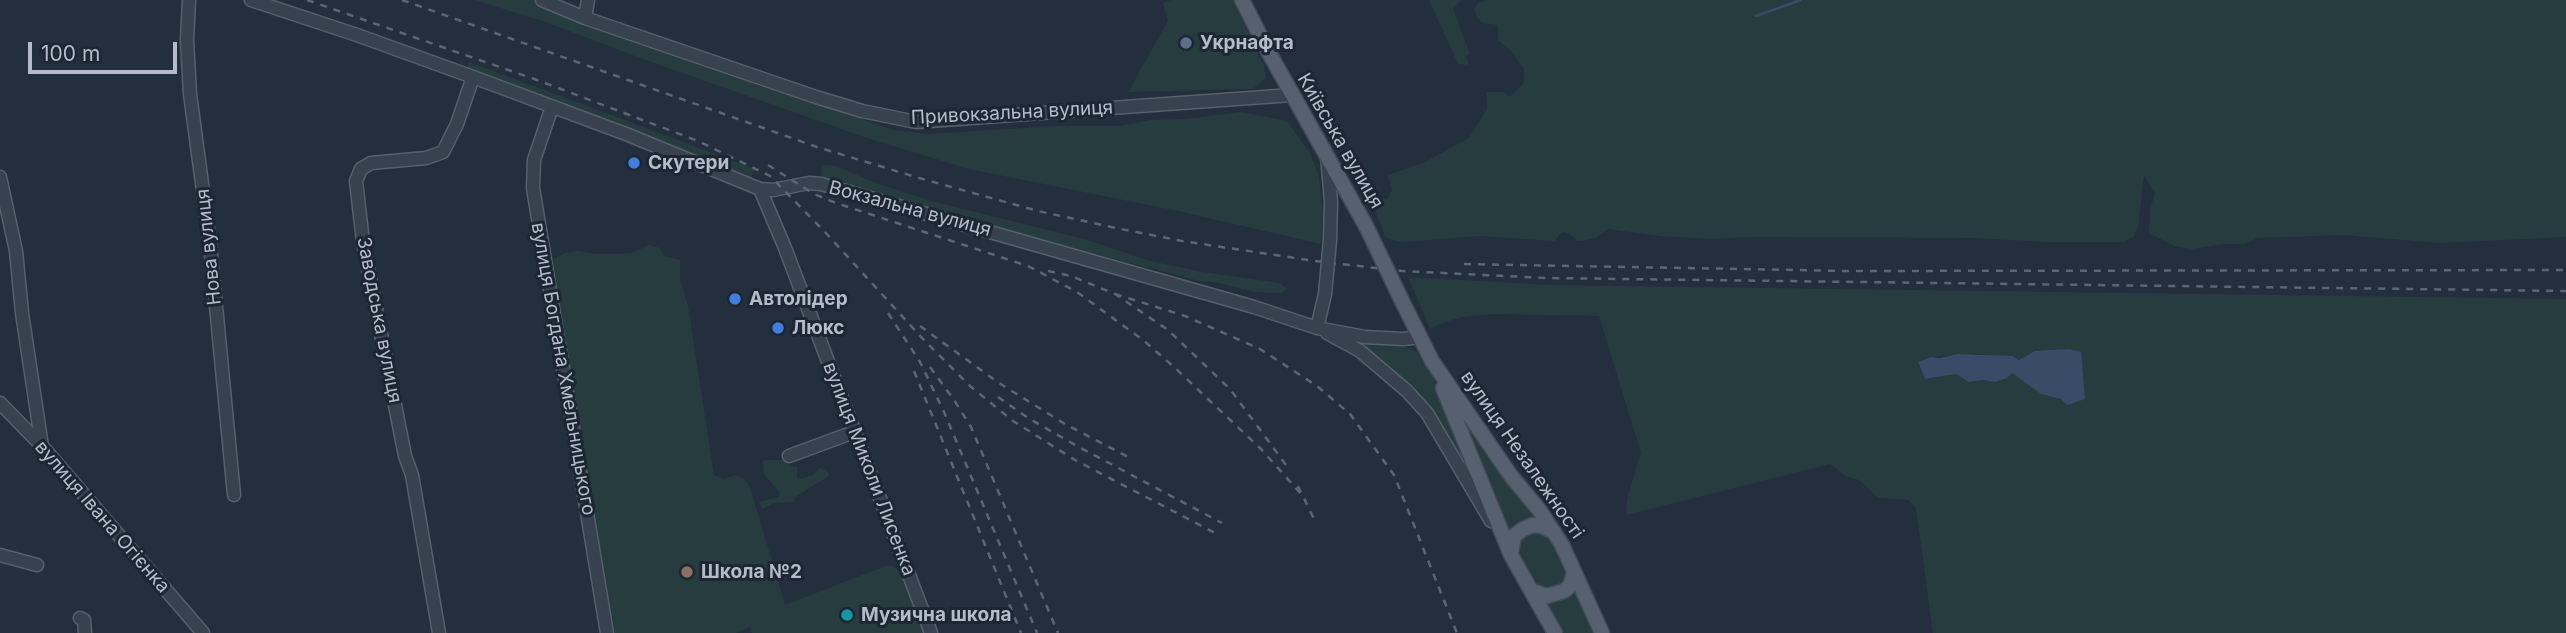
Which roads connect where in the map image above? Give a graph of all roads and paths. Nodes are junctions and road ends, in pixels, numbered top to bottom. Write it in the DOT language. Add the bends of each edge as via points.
graph roads {
  1 [pos="189,0"];
  2 [pos="251,0"];
  3 [pos="542,0"];
  4 [pos="587,0"];
  5 [pos="1242,0"];
  6 [pos="585,18"];
  7 [pos="472,77"];
  8 [pos="1292,95"];
  9 [pos="552,107"];
  10 [pos="1326,152"];
  11 [pos="0,177"];
  12 [pos="760,189"];
  13 [pos="1403,303"];
  14 [pos="1317,328"];
  15 [pos="1420,337"];
  16 [pos="1432,361"];
  17 [pos="0,403"];
  18 [pos="854,432"];
  19 [pos="42,446"];
  20 [pos="789,456"];
  21 [pos="234,495"];
  22 [pos="1554,532"];
  23 [pos="0,555"];
  24 [pos="1511,555"];
  25 [pos="37,565"];
  26 [pos="1574,573"];
  27 [pos="1533,591"];
  28 [pos="80,618"];
  29 [pos="85,633"];
  30 [pos="203,633"];
  31 [pos="439,633"];
  32 [pos="607,633"];
  33 [pos="931,633"];
  34 [pos="1555,633"];
  35 [pos="1602,633"];
  1 -- 21 [label="street, Нова вулиця" via="190,94 210,243"];
  2 -- 7 [label="street, Вокзальна вулиця"];
  3 -- 6 [label="street, Привокзальна вулиця"];
  4 -- 6 [label="street"];
  5 -- 8 [label="main road, Київська вулиця"];
  6 -- 8 [label="street, Привокзальна вулиця" via="850,108 916,121"];
  7 -- 9 [label="street, Вокзальна вулиця"];
  7 -- 31 [label="street, Заводська вулиця" via="443,152 371,163 356,181 365,254 412,475"];
  8 -- 10 [label="main road, Київська вулиця"];
  9 -- 12 [label="street, Вокзальна вулиця"];
  9 -- 32 [label="street, вулиця Богдана Хмельницького" via="534,160 533,188"];
  10 -- 13 [label="main road, Київська вулиця, bridge"];
  10 -- 14 [label="street, bridge" via="1330,240"];
  11 -- 19 [label="street" via="16,251"];
  12 -- 14 [label="street, Вокзальна вулиця" via="821,184 1254,306"];
  12 -- 18 [label="street, вулиця Миколи Лисенка"];
  13 -- 15 [label="main road, вулиця Незалежності"];
  14 -- 15 [label="street, Вокзальна вулиця" via="1365,337"];
  14 -- 24 [label="street" via="1360,351 1427,413"];
  15 -- 16 [label="main road, вулиця Незалежності"];
  16 -- 22 [label="main road, вулиця Незалежності"];
  16 -- 24 [label="main road"];
  17 -- 19 [label="street, вулиця Івана Огієнка"];
  18 -- 20 [label="street"];
  18 -- 33 [label="street, вулиця Миколи Лисенка"];
  19 -- 30 [label="street, вулиця Івана Огієнка"];
  22 -- 24 [label="main road" via="1533,525 1523,529 1514,536"];
  22 -- 26 [label="main road, вулиця Незалежності"];
  23 -- 25 [label="street"];
  24 -- 27 [label="main road"];
  26 -- 27 [label="main road" via="1564,592 1547,596"];
  26 -- 35 [label="main road, вулиця Незалежності"];
  27 -- 34 [label="main road"];
  28 -- 29 [label="street"];
}
